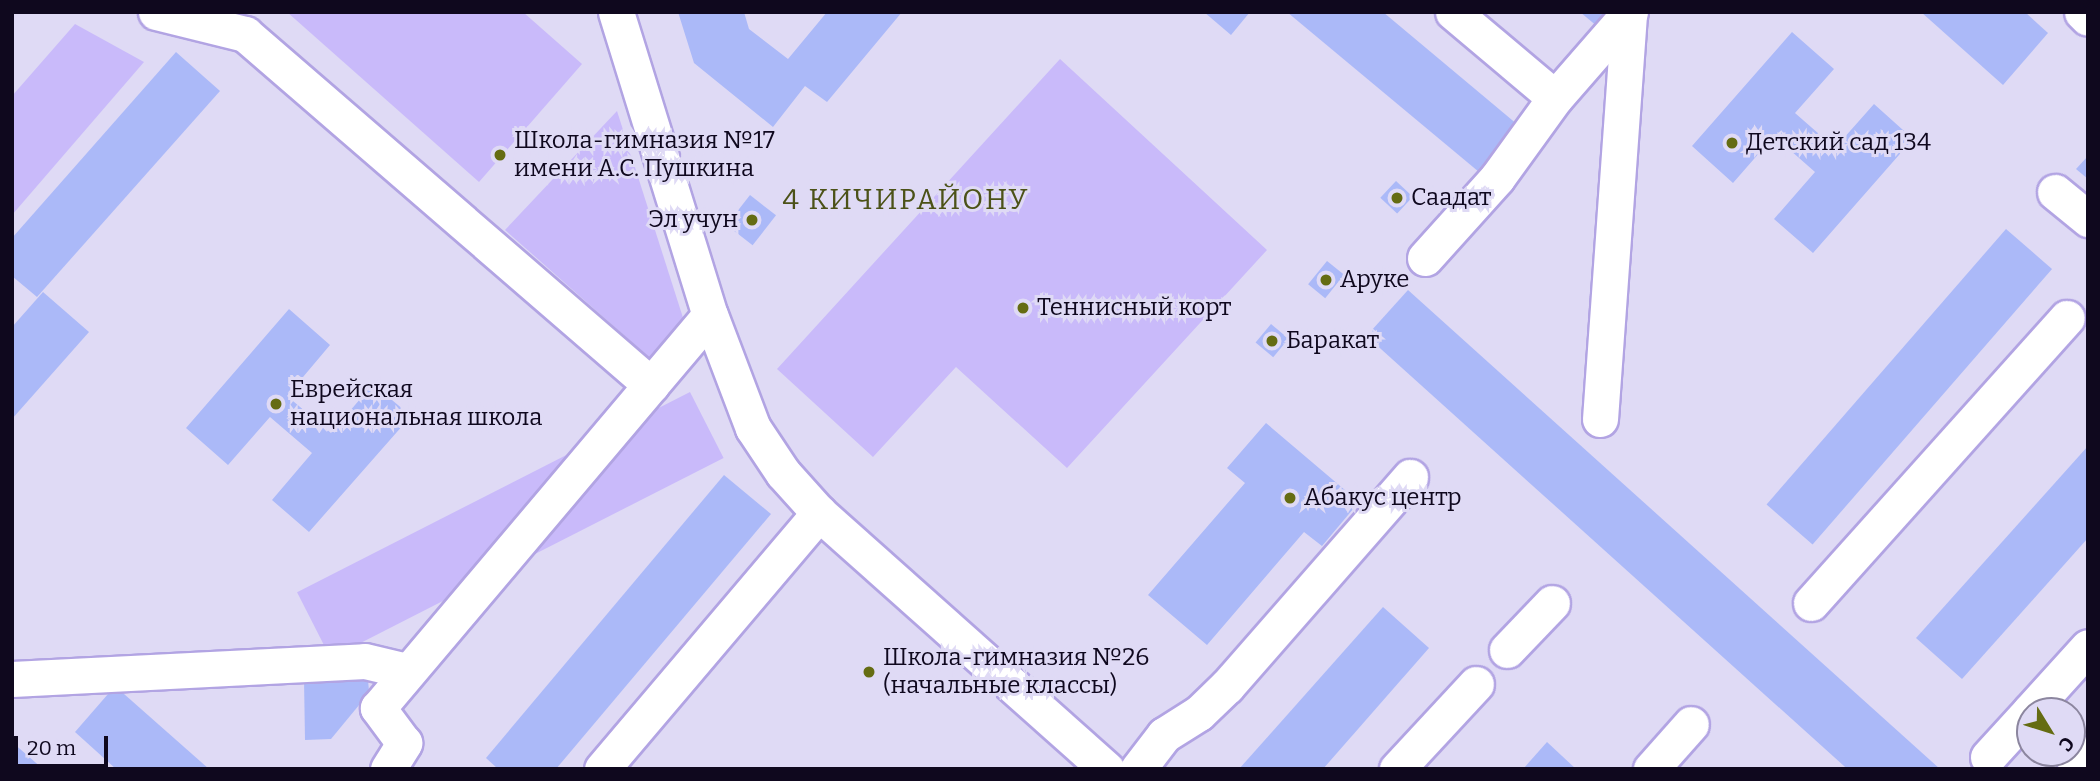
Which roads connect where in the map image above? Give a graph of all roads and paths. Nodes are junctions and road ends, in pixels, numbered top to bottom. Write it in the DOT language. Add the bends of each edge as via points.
graph roads {
  1 [pos="156,12"];
  2 [pos="616,12"];
  3 [pos="1453,12"];
  4 [pos="2082,12"];
  5 [pos="1630,13"];
  6 [pos="2088,18"];
  7 [pos="1555,98"];
  8 [pos="2055,192"];
  9 [pos="2088,219"];
  10 [pos="1425,258"];
  11 [pos="709,315"];
  12 [pos="2067,318"];
  13 [pos="651,385"];
  14 [pos="1600,419"];
  15 [pos="1410,477"];
  16 [pos="819,513"];
  17 [pos="1552,603"];
  18 [pos="1811,603"];
  19 [pos="2088,647"];
  20 [pos="1507,650"];
  21 [pos="407,671"];
  22 [pos="12,679"];
  23 [pos="1476,684"];
  24 [pos="2043,697"];
  25 [pos="1692,724"];
  26 [pos="2016,726"];
  27 [pos="2088,754"];
  28 [pos="1988,757"];
  29 [pos="388,769"];
  30 [pos="602,769"];
  31 [pos="1106,769"];
  32 [pos="1138,769"];
  33 [pos="1396,769"];
  34 [pos="1651,769"];
  35 [pos="2075,769"];
  1 -- 13 [label="street" via="245,34"];
  2 -- 11 [label="street"];
  3 -- 7 [label="street"];
  4 -- 6 [label="street"];
  5 -- 7 [label="street"];
  5 -- 14 [label="street"];
  7 -- 10 [label="street" via="1497,178"];
  8 -- 9 [label="street"];
  11 -- 13 [label="street"];
  11 -- 16 [label="street" via="753,428 783,473"];
  12 -- 18 [label="street"];
  13 -- 21 [label="street"];
  15 -- 32 [label="street" via="1227,686 1199,713 1164,736"];
  16 -- 30 [label="street"];
  16 -- 31 [label="street"];
  17 -- 20 [label="street"];
  19 -- 24 [label="street"];
  21 -- 22 [label="street" via="365,661"];
  21 -- 29 [label="street" via="378,708 404,743"];
  23 -- 33 [label="street"];
  25 -- 34 [label="street"];
  26 -- 28 [label="street"];
  27 -- 35 [label="street"];
}
